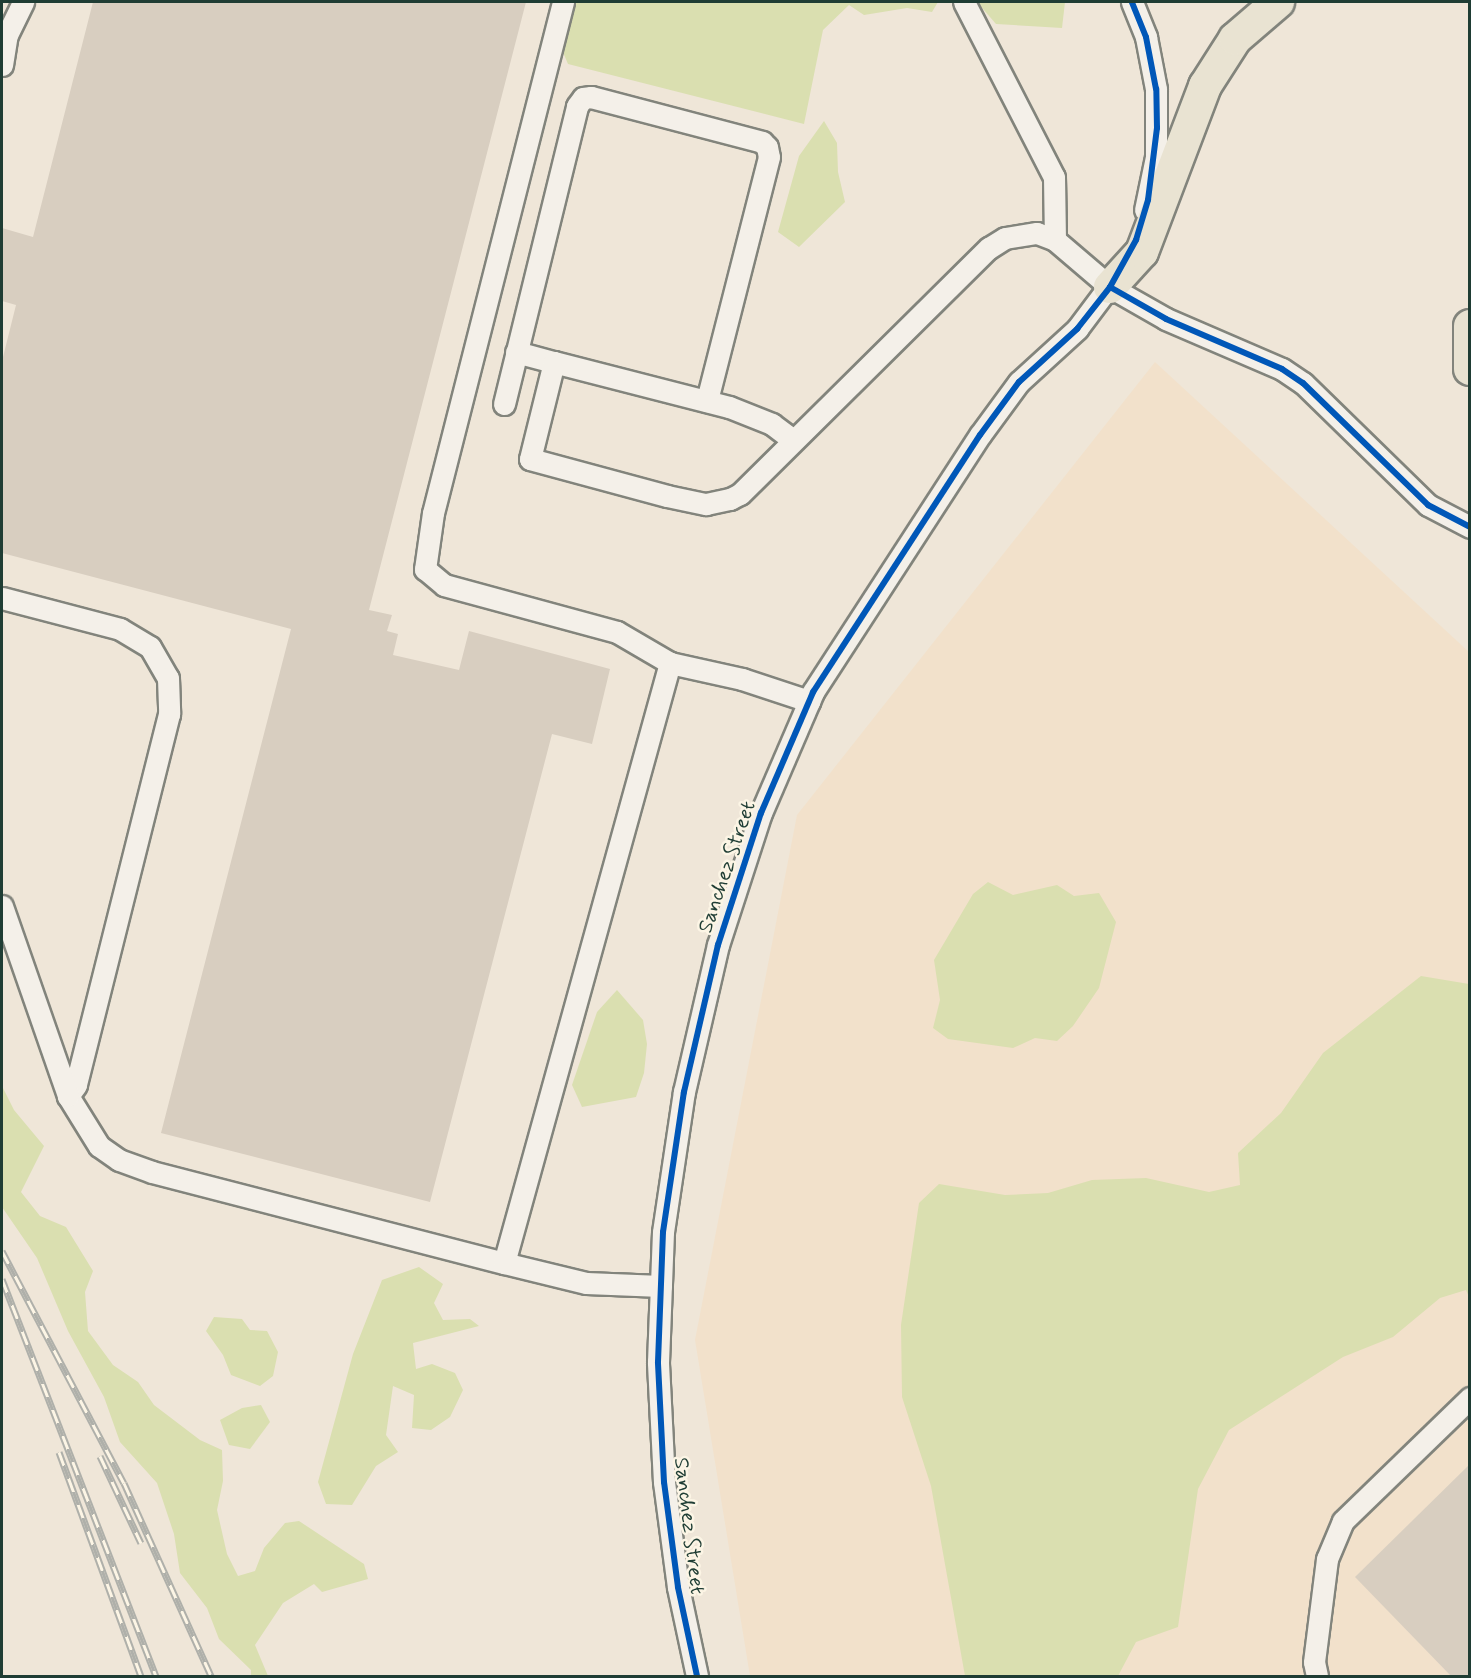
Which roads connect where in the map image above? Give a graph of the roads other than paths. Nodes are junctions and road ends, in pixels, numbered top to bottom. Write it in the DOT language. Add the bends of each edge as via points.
graph roads {
  1 [pos="23,2"];
  2 [pos="563,2"];
  3 [pos="964,2"];
  4 [pos="1132,2"];
  5 [pos="1278,2"];
  6 [pos="2,64"];
  7 [pos="1055,240"];
  8 [pos="1110,286"];
  9 [pos="1470,326"];
  10 [pos="516,352"];
  11 [pos="554,362"];
  12 [pos="1470,369"];
  13 [pos="706,401"];
  14 [pos="504,404"];
  15 [pos="793,440"];
  16 [pos="1470,526"];
  17 [pos="2,598"];
  18 [pos="670,663"];
  19 [pos="809,702"];
  20 [pos="2,906"];
  21 [pos="68,1096"];
  22 [pos="504,1263"];
  23 [pos="661,1286"];
  24 [pos="1470,1398"];
  25 [pos="698,1677"];
  26 [pos="1317,1677"];
  1 -- 6 [label="street" via="8,35"];
  2 -- 18 [label="street" via="433,513 425,569 444,585 617,632"];
  3 -- 7 [label="street" via="1054,177"];
  4 -- 8 [label="street, Sanchez Street" via="1146,37 1156,88 1156,157 1136,240"];
  5 -- 8 [label="highway" via="1235,39 1205,86 1142,252"];
  7 -- 8 [label="street"];
  7 -- 15 [label="street" via="1037,233 1022,234 989,248"];
  8 -- 16 [label="street" via="1166,320 1282,369 1303,383 1428,505"];
  8 -- 19 [label="street, Sanchez Street" via="1077,329 1019,382 980,435"];
  9 -- 12 [label="highway"];
  10 -- 11 [label="street"];
  10 -- 13 [label="street" via="577,106 583,98 591,97 762,142 767,147 769,157"];
  10 -- 14 [label="street"];
  11 -- 13 [label="street"];
  11 -- 15 [label="street" via="530,459 706,504 740,494"];
  13 -- 15 [label="street" via="754,415"];
  17 -- 21 [label="street" via="120,629 150,647 168,678 169,714 76,1085"];
  18 -- 19 [label="street" via="742,679"];
  18 -- 22 [label="street"];
  19 -- 23 [label="street, Sanchez Street" via="761,813 718,945 684,1092 663,1232"];
  20 -- 21 [label="street"];
  21 -- 22 [label="street" via="99,1146 119,1160"];
  22 -- 23 [label="street" via="586,1283"];
  23 -- 25 [label="street, Sanchez Street" via="658,1362 664,1482 678,1587"];
  24 -- 26 [label="street" via="1343,1521 1327,1559 1314,1662"];
}
